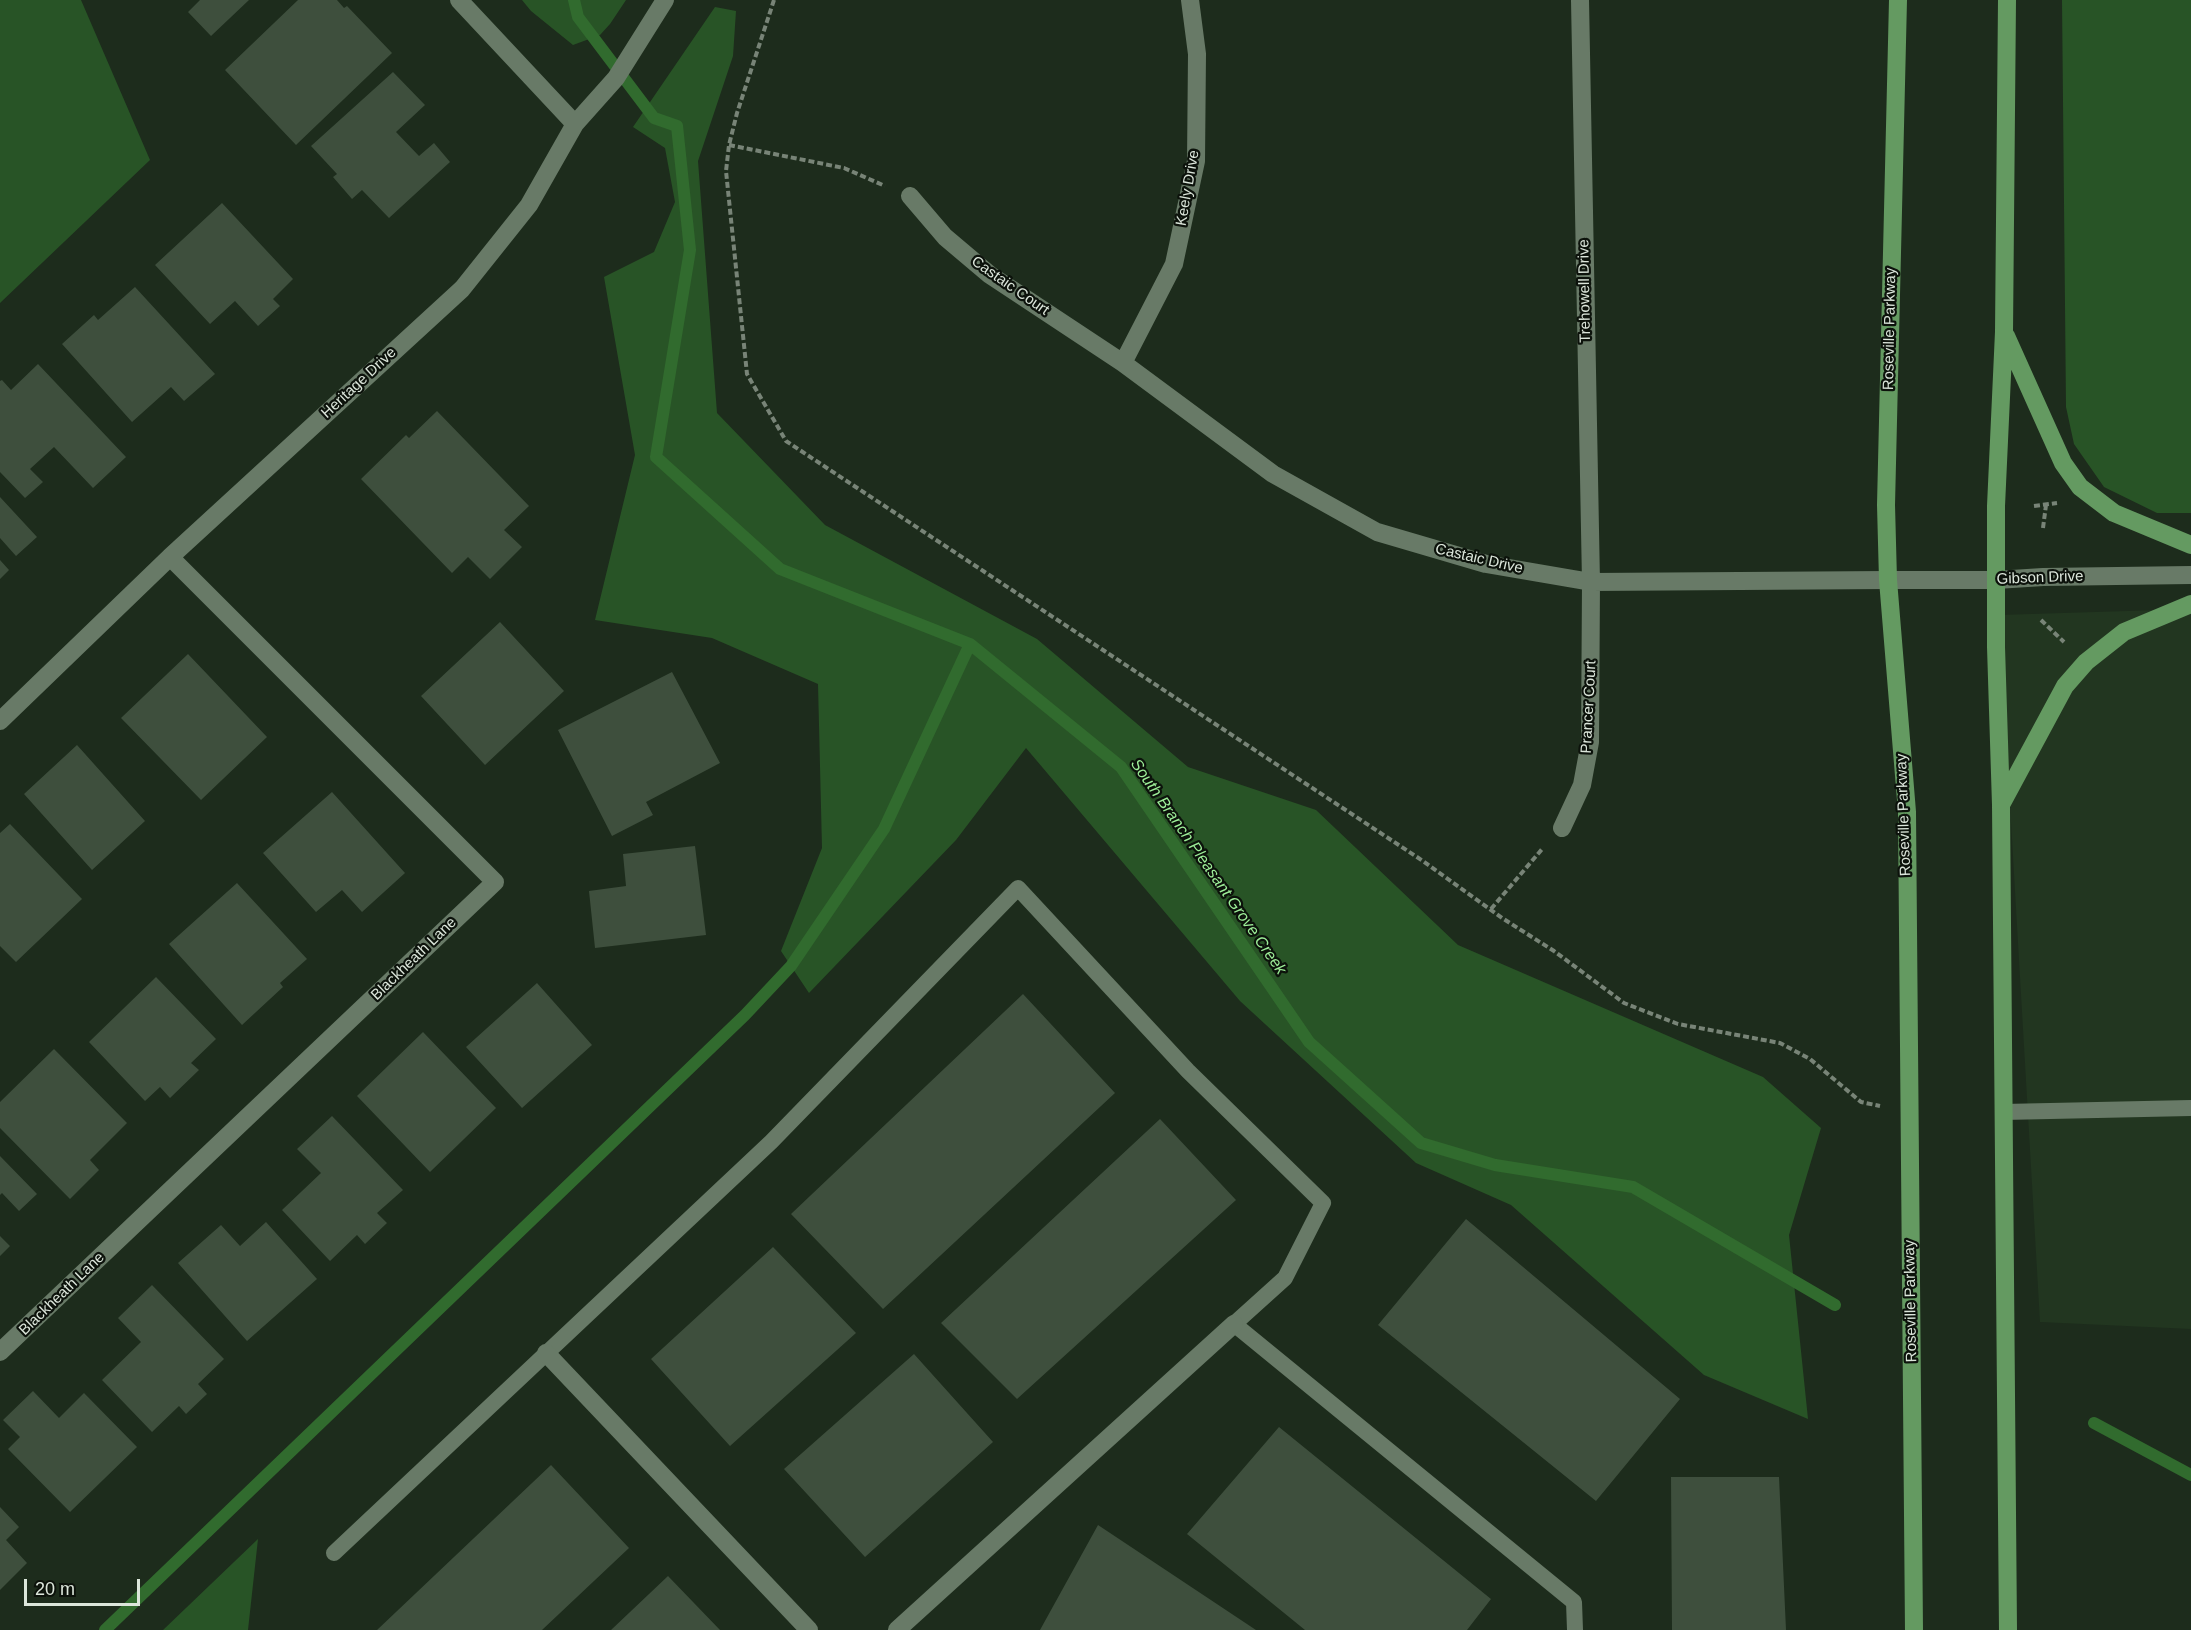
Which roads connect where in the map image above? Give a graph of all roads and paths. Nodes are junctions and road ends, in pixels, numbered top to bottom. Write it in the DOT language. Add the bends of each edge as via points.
graph roads {
  1 [pos="459,0"];
  2 [pos="665,0"];
  3 [pos="774,0"];
  4 [pos="1190,0"];
  5 [pos="1580,0"];
  6 [pos="1898,0"];
  7 [pos="2007,0"];
  8 [pos="575,124"];
  9 [pos="729,145"];
  10 [pos="910,196"];
  11 [pos="2004,332"];
  12 [pos="1123,363"];
  13 [pos="2063,502"];
  14 [pos="2046,505"];
  15 [pos="2034,506"];
  16 [pos="2043,528"];
  17 [pos="2191,545"];
  18 [pos="170,557"];
  19 [pos="2191,575"];
  20 [pos="1888,579"];
  21 [pos="1996,580"];
  22 [pos="1591,582"];
  23 [pos="2191,604"];
  24 [pos="2041,620"];
  25 [pos="2068,647"];
  26 [pos="0,721"];
  27 [pos="2001,805"];
  28 [pos="1562,828"];
  29 [pos="1491,909"];
  30 [pos="2191,1108"];
  31 [pos="1909,1111"];
  32 [pos="2003,1112"];
  33 [pos="1234,1324"];
  34 [pos="0,1352"];
  35 [pos="546,1353"];
  36 [pos="334,1553"];
  37 [pos="809,1630"];
  38 [pos="897,1630"];
  39 [pos="1575,1630"];
  40 [pos="1914,1630"];
  41 [pos="2008,1630"];
  1 -- 8 [label="street"];
  2 -- 8 [label="street, Heritage Drive" via="616,78"];
  3 -- 9 [label="path"];
  4 -- 12 [label="street, Keely Drive" via="1197,54 1196,161 1174,264"];
  5 -- 22 [label="street, Trehowell Drive"];
  6 -- 20 [label="main road, Roseville Parkway" via="1886,476"];
  7 -- 11 [label="main road"];
  8 -- 18 [label="street, Heritage Drive" via="529,205 462,289"];
  9 -- 10 [label="path" via="844,168"];
  9 -- 29 [label="path" via="726,171 747,374 786,441"];
  10 -- 12 [label="street, Castaic Court" via="945,237 990,275"];
  11 -- 17 [label="main road" via="2062,463 2080,487 2114,513"];
  11 -- 21 [label="main road"];
  12 -- 22 [label="street, Castaic Drive" via="1273,474 1377,532 1486,564"];
  13 -- 14 [label="path"];
  14 -- 15 [label="path"];
  14 -- 16 [label="path"];
  18 -- 26 [label="street, Heritage Drive"];
  18 -- 34 [label="street, Blackheath Lane" via="495,882"];
  19 -- 21 [label="street, Gibson Drive"];
  20 -- 21 [label="street, Gibson Drive"];
  20 -- 22 [label="street, Castaic Drive"];
  20 -- 31 [label="main road, Roseville Parkway" via="1907,812"];
  21 -- 27 [label="main road"];
  22 -- 28 [label="street, Prancer Court" via="1590,742 1582,785"];
  23 -- 27 [label="main road" via="2124,632 2086,662 2065,686"];
  24 -- 25 [label="path"];
  27 -- 32 [label="main road"];
  28 -- 29 [label="path"];
  29 -- 31 [label="path" via="1624,1002 1678,1024 1780,1043 1810,1059 1861,1102"];
  30 -- 32 [label="lane"];
  31 -- 40 [label="main road, Roseville Parkway"];
  32 -- 41 [label="main road"];
  33 -- 35 [label="lane" via="1285,1278 1323,1203 1188,1071 1018,888 771,1142"];
  33 -- 38 [label="street"];
  33 -- 39 [label="lane" via="1574,1602"];
  35 -- 36 [label="lane"];
  35 -- 37 [label="street"];
}
